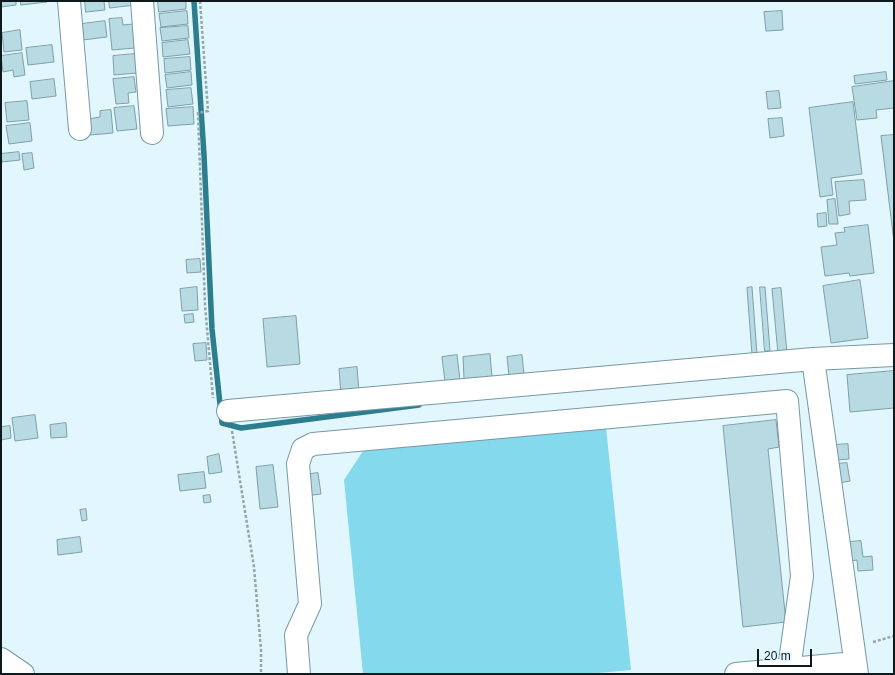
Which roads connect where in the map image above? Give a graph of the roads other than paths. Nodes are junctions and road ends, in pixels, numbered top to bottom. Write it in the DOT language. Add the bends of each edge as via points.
graph roads {
  1 [pos="69,1"];
  2 [pos="142,1"];
  3 [pos="80,129"];
  4 [pos="152,132"];
  5 [pos="894,355"];
  6 [pos="813,359"];
  7 [pos="221,408"];
  8 [pos="1,660"];
  9 [pos="856,668"];
  10 [pos="789,669"];
  11 [pos="23,674"];
  12 [pos="299,674"];
  13 [pos="736,674"];
  1 -- 3 [label="main road"];
  2 -- 4 [label="main road"];
  5 -- 6 [label="main road"];
  6 -- 7 [label="main road"];
  6 -- 9 [label="main road"];
  8 -- 11 [label="main road"];
  9 -- 10 [label="main road"];
  10 -- 12 [label="main road" via="802,576 787,401 313,444 303,449 298,464 310,604 296,635"];
  10 -- 13 [label="main road"];
}
